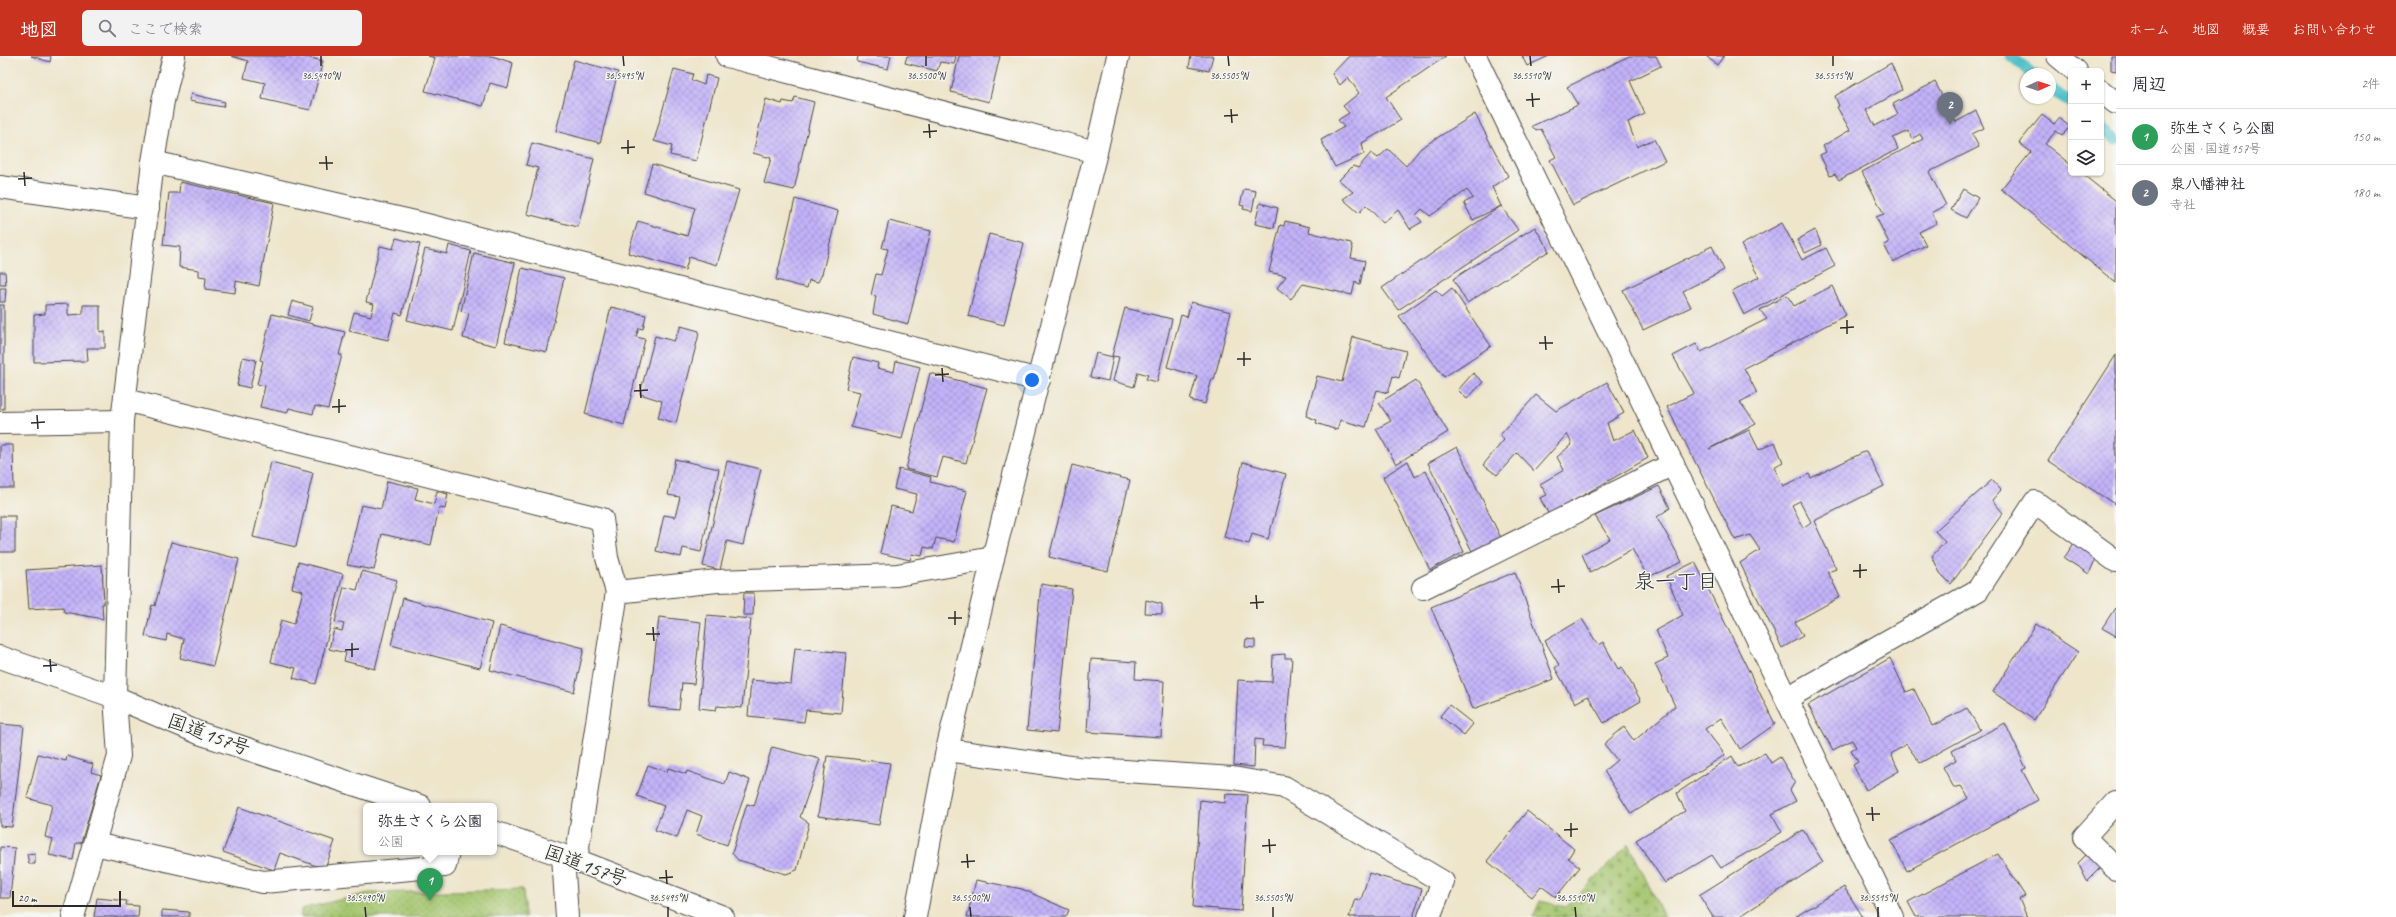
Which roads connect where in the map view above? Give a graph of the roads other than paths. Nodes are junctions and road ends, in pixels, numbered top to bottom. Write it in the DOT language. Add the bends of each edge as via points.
graph roads {
  1 [pos="174,56"];
  2 [pos="727,56"];
  3 [pos="1118,56"];
  4 [pos="1474,56"];
  5 [pos="2058,56"];
  6 [pos="2072,68"];
  7 [pos="2104,93"];
  8 [pos="2116,103"];
  9 [pos="1096,152"];
  10 [pos="153,162"];
  11 [pos="0,187"];
  12 [pos="148,208"];
  13 [pos="1039,380"];
  14 [pos="125,400"];
  15 [pos="122,421"];
  16 [pos="0,423"];
  17 [pos="1673,464"];
  18 [pos="993,558"];
  19 [pos="2116,561"];
  20 [pos="1424,588"];
  21 [pos="617,592"];
  22 [pos="0,657"];
  23 [pos="115,697"];
  24 [pos="1787,698"];
  25 [pos="947,750"];
  26 [pos="2116,802"];
  27 [pos="411,803"];
  28 [pos="497,833"];
  29 [pos="95,844"];
  30 [pos="447,855"];
  31 [pos="570,858"];
  32 [pos="2116,869"];
  33 [pos="73,917"];
  34 [pos="567,917"];
  35 [pos="723,917"];
  36 [pos="915,917"];
  37 [pos="1429,917"];
  38 [pos="1892,917"];
  1 -- 10 [label="main road" via="163,101"];
  2 -- 9 [label="main road"];
  3 -- 9 [label="main road"];
  4 -- 17 [label="main road"];
  5 -- 6 [label="main road"];
  7 -- 8 [label="main road"];
  9 -- 13 [label="main road"];
  10 -- 12 [label="main road"];
  10 -- 13 [label="main road" via="415,222"];
  11 -- 12 [label="main road"];
  12 -- 14 [label="main road"];
  13 -- 18 [label="main road"];
  14 -- 15 [label="main road"];
  14 -- 21 [label="main road" via="602,520 607,558"];
  15 -- 16 [label="main road"];
  15 -- 23 [label="main road"];
  17 -- 20 [label="main road"];
  17 -- 24 [label="main road"];
  18 -- 21 [label="main road" via="897,575 717,581"];
  18 -- 25 [label="main road"];
  19 -- 24 [label="main road" via="2035,502 1978,590"];
  21 -- 31 [label="main road"];
  22 -- 23 [label="main road, 国道157号"];
  23 -- 27 [label="main road, 国道157号" via="199,733"];
  23 -- 29 [label="main road" via="119,756"];
  24 -- 38 [label="main road"];
  25 -- 36 [label="main road"];
  25 -- 37 [label="main road" via="1078,768 1233,778 1284,787 1442,882"];
  26 -- 32 [label="main road" via="2084,837"];
  28 -- 31 [label="main road, 国道157号"];
  29 -- 30 [label="main road" via="263,882 445,866"];
  29 -- 33 [label="main road"];
  31 -- 34 [label="main road"];
  31 -- 35 [label="main road, 国道157号"];
}
